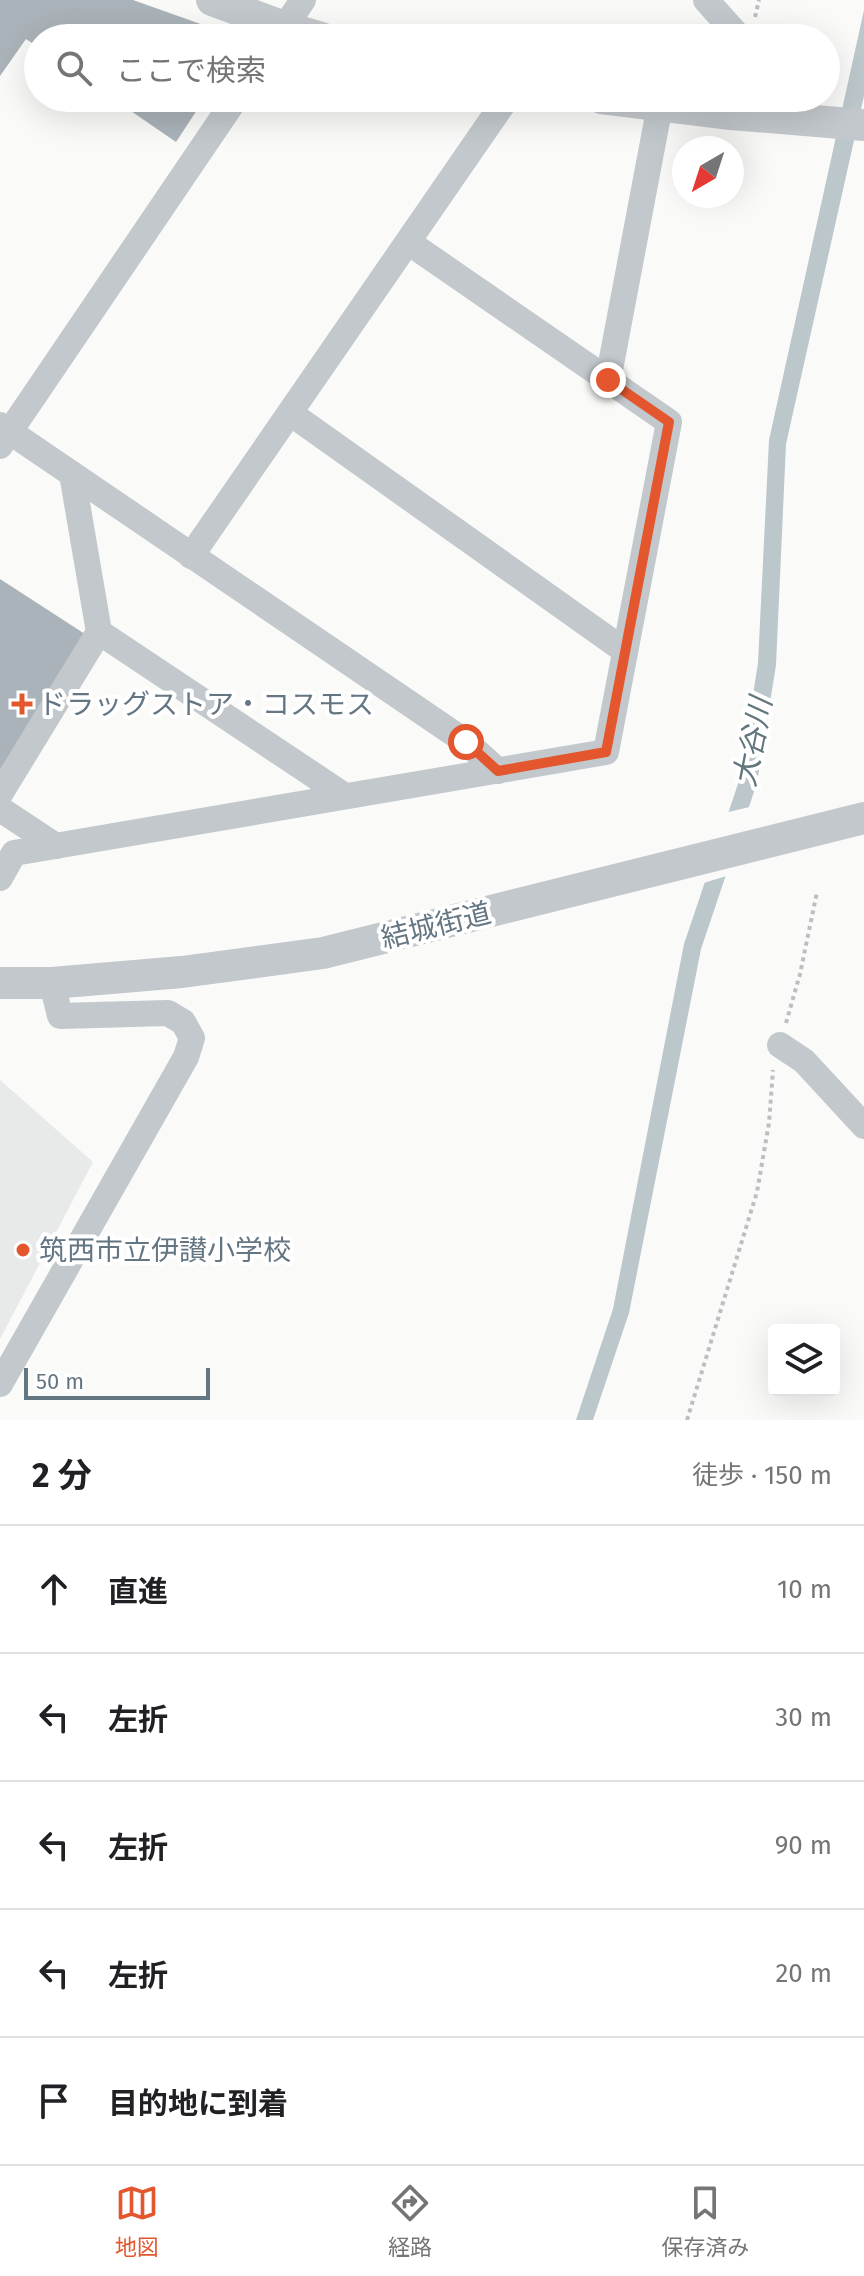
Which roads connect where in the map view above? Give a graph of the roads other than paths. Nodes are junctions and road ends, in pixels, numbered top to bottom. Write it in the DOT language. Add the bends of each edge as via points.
graph roads {
  1 [pos="212,0"];
  2 [pos="303,0"];
  3 [pos="706,0"];
  4 [pos="261,24"];
  5 [pos="286,24"];
  6 [pos="727,24"];
  7 [pos="226,112"];
  8 [pos="497,112"];
  9 [pos="659,112"];
  10 [pos="764,112"];
  11 [pos="864,125"];
  12 [pos="408,242"];
  13 [pos="608,380"];
  14 [pos="290,413"];
  15 [pos="3,434"];
  16 [pos="72,474"];
  17 [pos="191,556"];
  18 [pos="99,632"];
  19 [pos="625,651"];
  20 [pos="498,771"];
  21 [pos="0,794"];
  22 [pos="345,796"];
  23 [pos="0,809"];
  24 [pos="864,818"];
  25 [pos="56,846"];
  26 [pos="0,878"];
  27 [pos="0,983"];
  28 [pos="52,983"];
  29 [pos="780,1045"];
  30 [pos="864,1126"];
  31 [pos="0,1384"];
  1 -- 4 [label="street"];
  2 -- 5 [label="street"];
  3 -- 6 [label="street"];
  7 -- 15 [label="street"];
  8 -- 12 [label="street"];
  9 -- 13 [label="street"];
  10 -- 11 [label="street"];
  12 -- 13 [label="street"];
  12 -- 14 [label="street"];
  13 -- 19 [label="street" via="669,422"];
  14 -- 17 [label="street"];
  14 -- 19 [label="street"];
  15 -- 16 [label="street"];
  16 -- 17 [label="street"];
  16 -- 18 [label="street"];
  17 -- 20 [label="street" via="466,742"];
  18 -- 21 [label="street"];
  18 -- 22 [label="street"];
  19 -- 20 [label="street" via="606,752"];
  20 -- 22 [label="street"];
  22 -- 25 [label="street"];
  23 -- 25 [label="street"];
  24 -- 28 [label="street, 結城街道" via="323,953"];
  25 -- 26 [label="street" via="14,853"];
  27 -- 28 [label="street, 結城街道"];
  28 -- 31 [label="street" via="60,1016 168,1013 183,1022 192,1038"];
  29 -- 30 [label="street" via="804,1061"];
}
